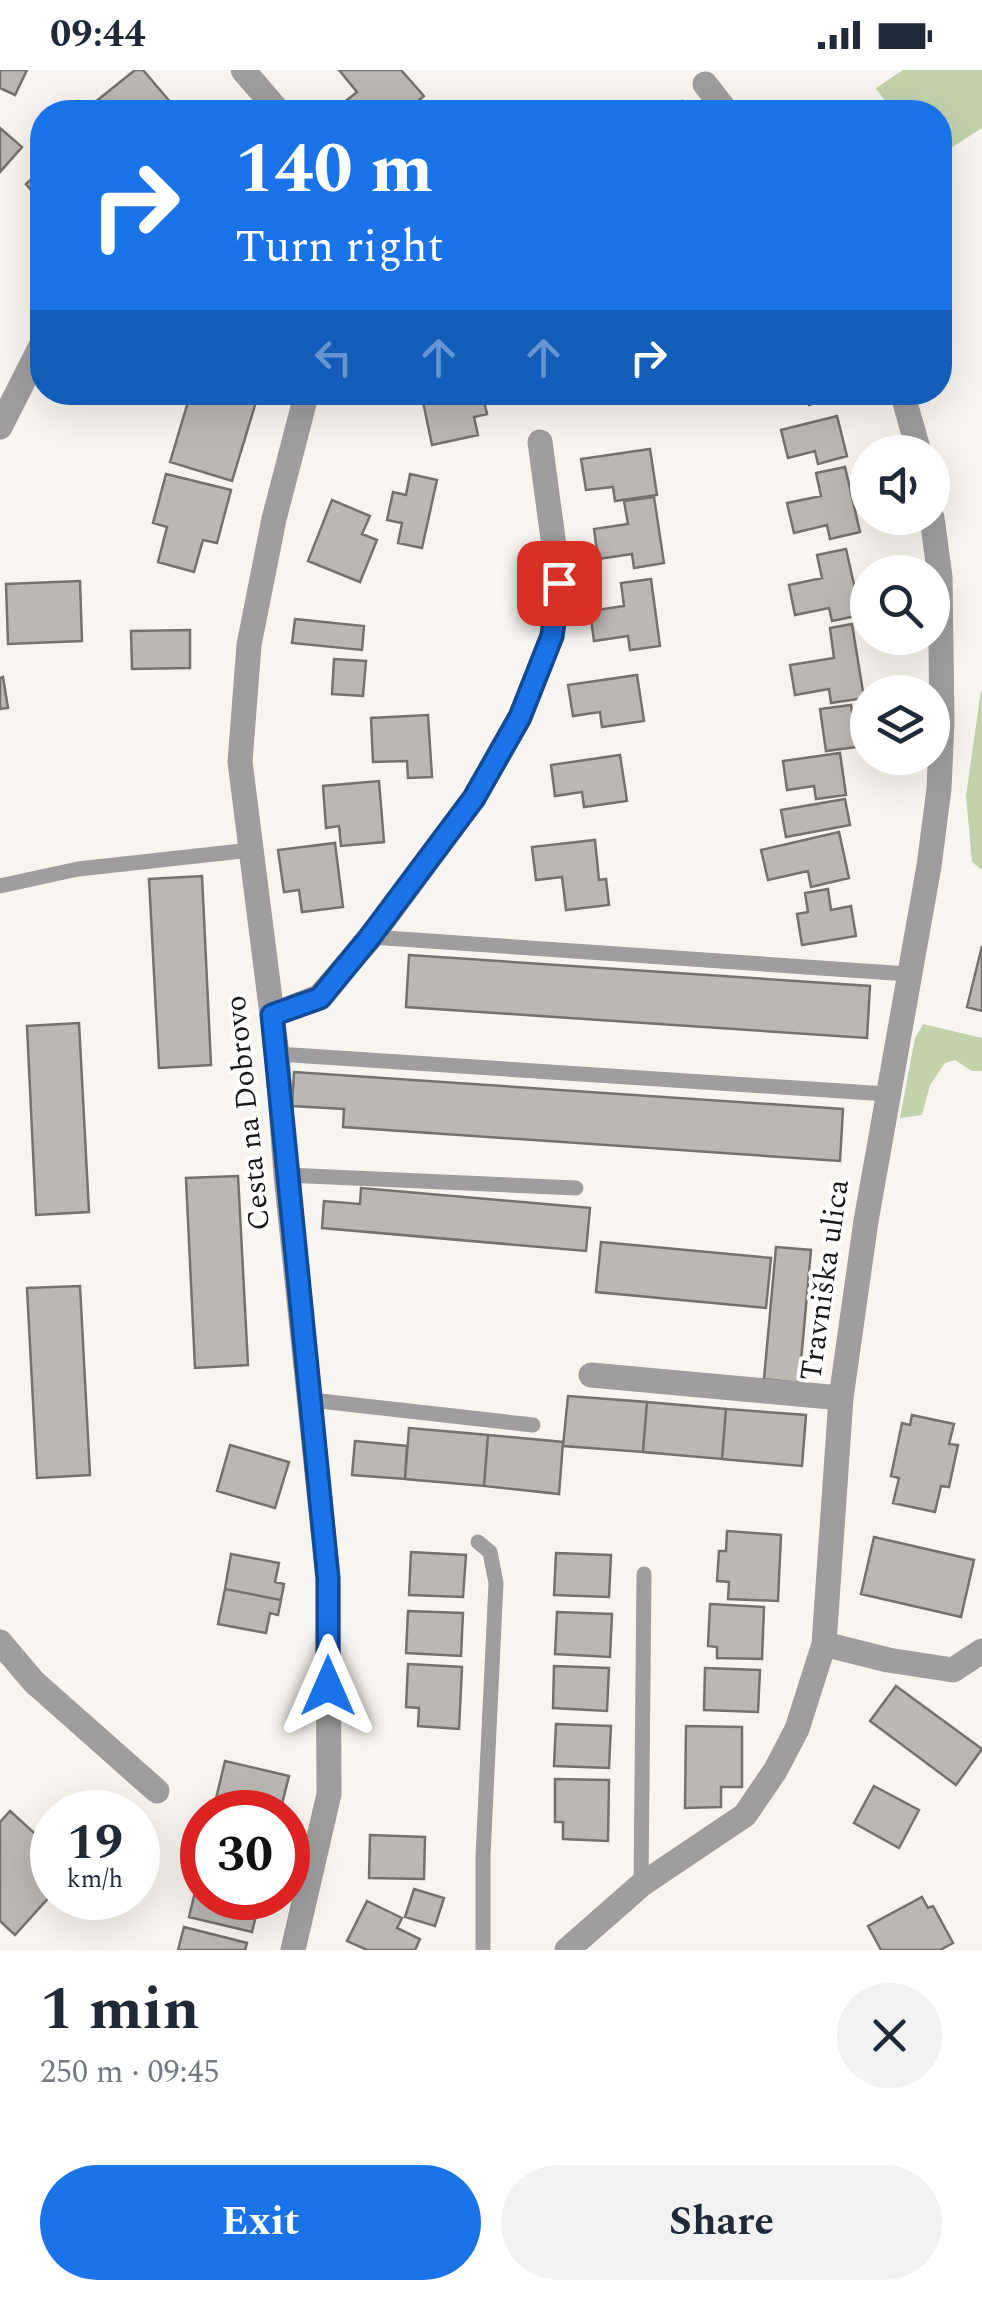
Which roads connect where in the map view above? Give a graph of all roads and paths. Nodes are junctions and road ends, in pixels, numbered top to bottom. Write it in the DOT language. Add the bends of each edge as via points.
graph roads {
  1 [pos="243,70"];
  2 [pos="705,84"];
  3 [pos="269,100"];
  4 [pos="718,100"];
  5 [pos="30,368"];
  6 [pos="303,405"];
  7 [pos="906,405"];
  8 [pos="0,427"];
  9 [pos="914,435"];
  10 [pos="540,442"];
  11 [pos="934,535"];
  12 [pos="251,850"];
  13 [pos="0,886"];
  14 [pos="370,937"];
  15 [pos="908,974"];
  16 [pos="272,1015"];
  17 [pos="277,1054"];
  18 [pos="887,1094"];
  19 [pos="286,1175"];
  20 [pos="576,1188"];
  21 [pos="591,1375"];
  22 [pos="841,1398"];
  23 [pos="311,1400"];
  24 [pos="533,1426"];
  25 [pos="478,1542"];
  26 [pos="644,1574"];
  27 [pos="0,1642"];
  28 [pos="824,1644"];
  29 [pos="982,1651"];
  30 [pos="157,1790"];
  31 [pos="641,1885"];
  32 [pos="293,1950"];
  33 [pos="483,1950"];
  34 [pos="567,1950"];
  1 -- 3 [label="street"];
  2 -- 4 [label="street"];
  5 -- 8 [label="street"];
  6 -- 12 [label="street, Cesta na Dobrovo" via="249,645 240,762"];
  7 -- 9 [label="street"];
  10 -- 14 [label="street" via="559,583 552,636 520,717 474,798"];
  11 -- 15 [label="street, Travniška ulica" via="941,755"];
  12 -- 13 [label="lane" via="78,869"];
  12 -- 16 [label="street, Cesta na Dobrovo"];
  14 -- 15 [label="lane"];
  14 -- 16 [label="street" via="320,998"];
  15 -- 18 [label="street, Travniška ulica"];
  16 -- 17 [label="street, Cesta na Dobrovo"];
  17 -- 18 [label="lane"];
  17 -- 19 [label="street, Cesta na Dobrovo"];
  18 -- 22 [label="street, Travniška ulica"];
  19 -- 20 [label="lane"];
  19 -- 23 [label="street, Cesta na Dobrovo"];
  21 -- 22 [label="street"];
  22 -- 28 [label="street, Travniška ulica"];
  23 -- 24 [label="lane"];
  23 -- 32 [label="street, Cesta na Dobrovo" via="328,1578 329,1794"];
  25 -- 33 [label="lane" via="490,1552 496,1584"];
  26 -- 31 [label="lane"];
  27 -- 30 [label="street" via="34,1682"];
  28 -- 29 [label="street" via="953,1670"];
  28 -- 31 [label="street, Travniška ulica" via="797,1729 745,1815"];
  31 -- 34 [label="street, Travniška ulica"];
}
